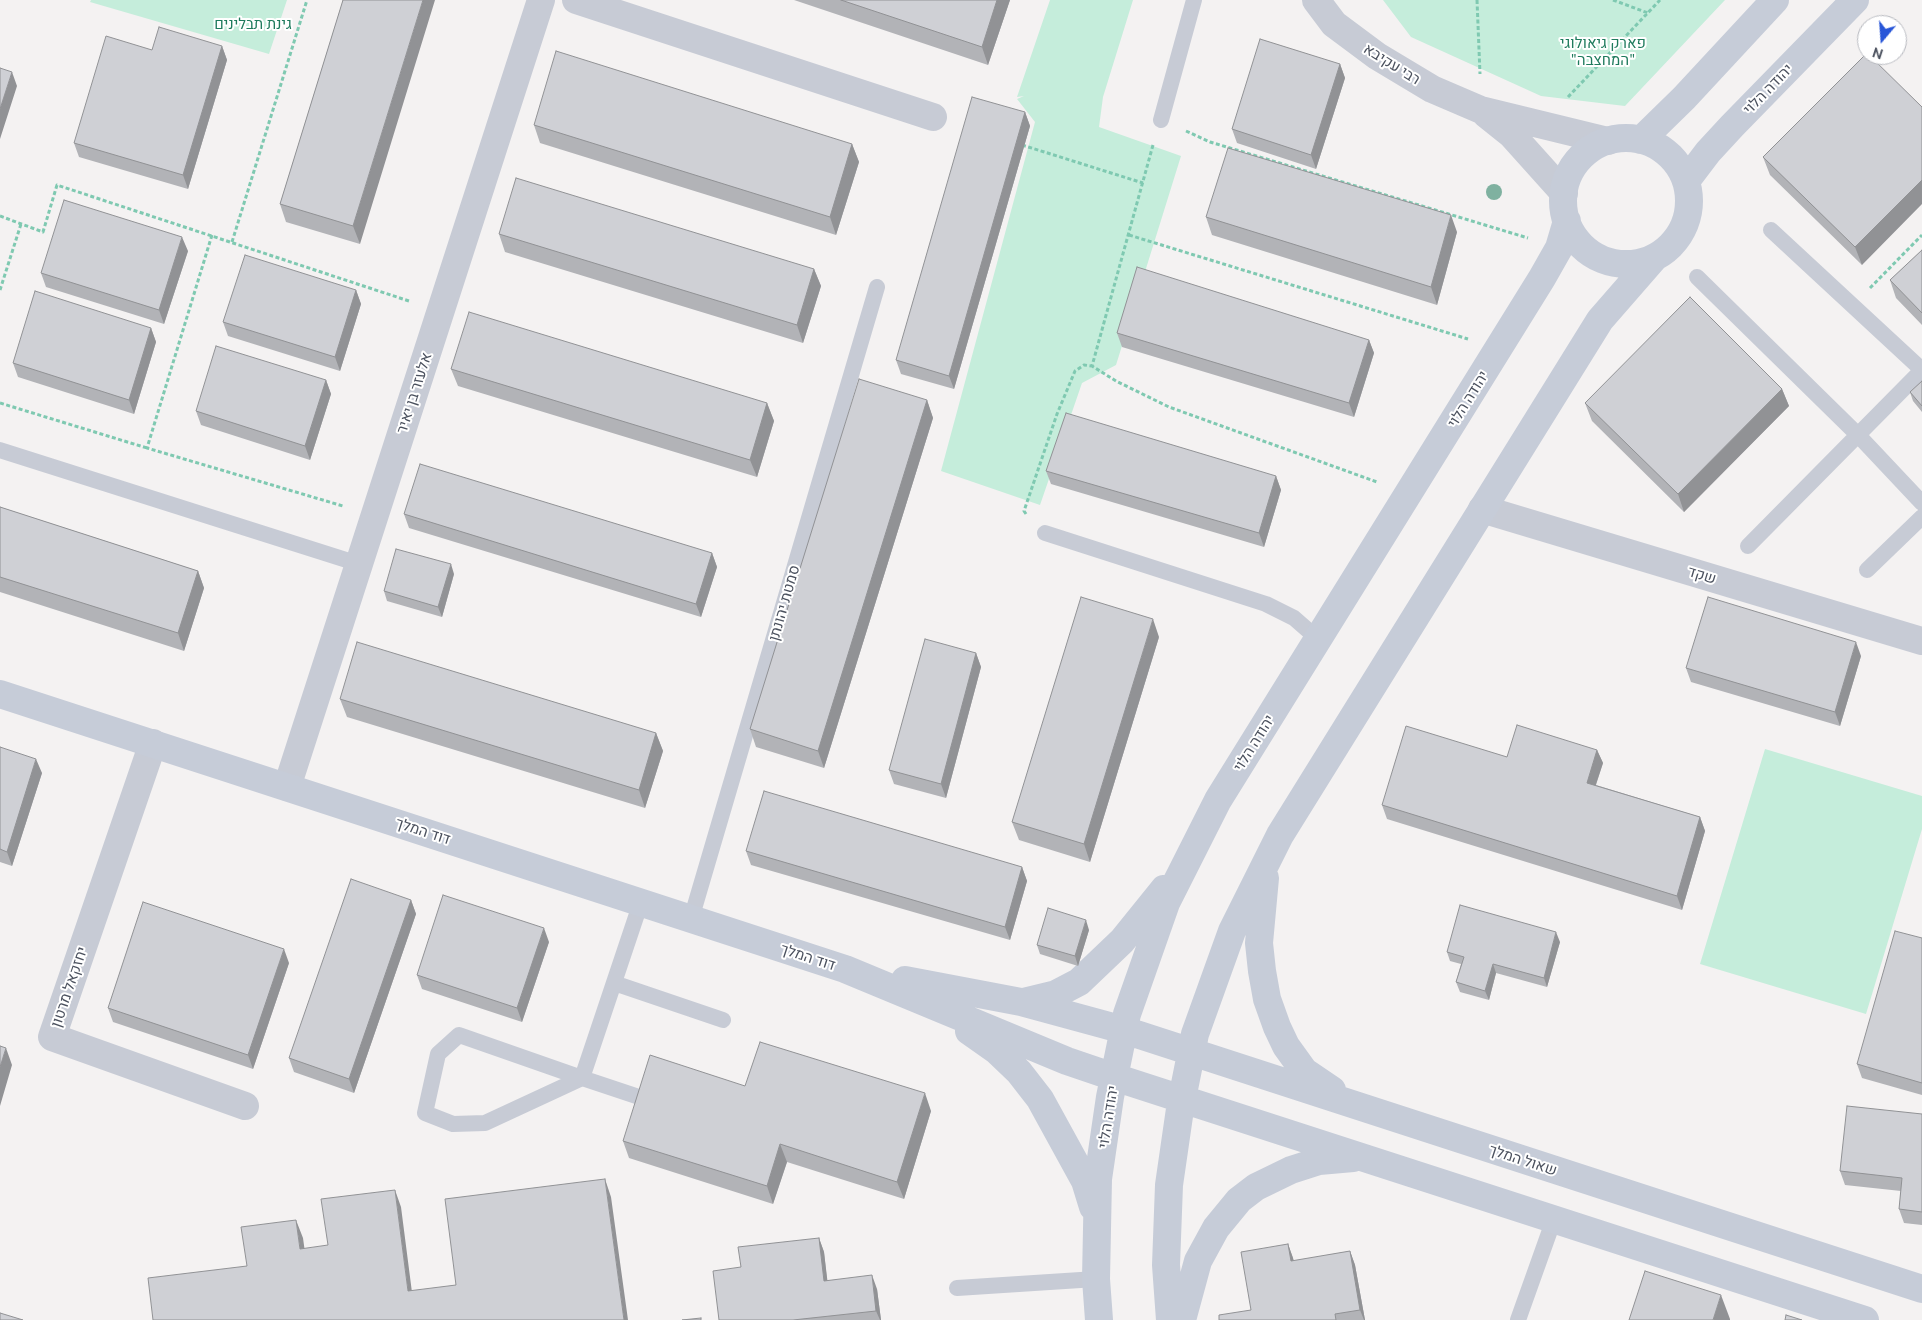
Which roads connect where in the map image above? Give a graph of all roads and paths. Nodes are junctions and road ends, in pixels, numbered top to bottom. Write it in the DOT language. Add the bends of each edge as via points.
graph roads {
  1 [pos="307,0"];
  2 [pos="541,0"];
  3 [pos="576,0"];
  4 [pos="1194,0"];
  5 [pos="1316,0"];
  6 [pos="1477,0"];
  7 [pos="1613,0"];
  8 [pos="1660,0"];
  9 [pos="1775,0"];
  10 [pos="1855,0"];
  11 [pos="1648,13"];
  12 [pos="1481,110"];
  13 [pos="934,117"];
  14 [pos="1160,120"];
  15 [pos="1542,125"];
  16 [pos="1640,140"];
  17 [pos="1608,141"];
  18 [pos="1019,144"];
  19 [pos="1686,181"];
  20 [pos="1143,183"];
  21 [pos="1564,193"];
  22 [pos="0,216"];
  23 [pos="1567,221"];
  24 [pos="22,224"];
  25 [pos="1770,230"];
  26 [pos="212,235"];
  27 [pos="1129,235"];
  28 [pos="1922,235"];
  29 [pos="232,242"];
  30 [pos="1559,248"];
  31 [pos="1654,258"];
  32 [pos="1697,276"];
  33 [pos="877,287"];
  34 [pos="0,290"];
  35 [pos="1852,306"];
  36 [pos="441,311"];
  37 [pos="1448,332"];
  38 [pos="1092,366"];
  39 [pos="0,403"];
  40 [pos="1858,435"];
  41 [pos="147,448"];
  42 [pos="0,450"];
  43 [pos="1408,494"];
  44 [pos="1922,503"];
  45 [pos="1482,509"];
  46 [pos="1024,511"];
  47 [pos="374,516"];
  48 [pos="1922,517"];
  49 [pos="1045,533"];
  50 [pos="1748,546"];
  51 [pos="359,564"];
  52 [pos="1867,570"];
  53 [pos="1318,639"];
  54 [pos="1922,641"];
  55 [pos="0,694"];
  56 [pos="153,743"];
  57 [pos="287,787"];
  58 [pos="1188,860"];
  59 [pos="1266,863"];
  60 [pos="641,902"];
  61 [pos="691,919"];
  62 [pos="845,969"];
  63 [pos="614,983"];
  64 [pos="927,1002"];
  65 [pos="1021,1002"];
  66 [pos="723,1020"];
  67 [pos="1124,1030"];
  68 [pos="1191,1052"];
  69 [pos="1114,1077"];
  70 [pos="582,1078"];
  71 [pos="642,1098"];
  72 [pos="1182,1099"];
  73 [pos="245,1106"];
  74 [pos="1356,1106"];
  75 [pos="1364,1157"];
  76 [pos="1097,1219"];
  77 [pos="1554,1219"];
  78 [pos="1096,1279"];
  79 [pos="957,1288"];
  80 [pos="1922,1289"];
  81 [pos="1099,1320"];
  82 [pos="1170,1320"];
  83 [pos="1182,1320"];
  84 [pos="1518,1320"];
  85 [pos="1864,1320"];
  1 -- 29 [label="path"];
  2 -- 36 [label="street, אלעזר בן יאיר"];
  3 -- 13 [label="street"];
  4 -- 14 [label="lane"];
  5 -- 12 [label="street, רבי עקיבא" via="1334,24 1377,56 1432,89"];
  6 -- 12 [label="path"];
  7 -- 11 [label="path"];
  8 -- 11 [label="path"];
  9 -- 16 [label="main road" via="1684,98"];
  10 -- 19 [label="main road, יהודה הלוי" via="1732,126"];
  11 -- 15 [label="path"];
  12 -- 15 [label="street, רבי עקיבא"];
  12 -- 21 [label="street, רבי עקיבא" via="1511,134"];
  14 -- 20 [label="path"];
  14 -- 30 [label="path" via="1210,142"];
  15 -- 17 [label="street, רבי עקיבא"];
  16 -- 17 [label="main road"];
  16 -- 19 [label="main road" via="1658,146 1672,158"];
  17 -- 21 [label="main road" via="1578,161"];
  18 -- 20 [label="path"];
  19 -- 31 [label="main road" via="1689,208 1684,226 1669,248"];
  20 -- 27 [label="path"];
  21 -- 23 [label="main road"];
  22 -- 24 [label="path"];
  23 -- 30 [label="main road, יהודה הלוי"];
  23 -- 31 [label="main road" via="1581,244 1602,258 1623,263"];
  24 -- 26 [label="path" via="43,232 57,185"];
  24 -- 34 [label="path"];
  25 -- 35 [label="lane"];
  26 -- 29 [label="path"];
  26 -- 41 [label="path"];
  27 -- 37 [label="path"];
  27 -- 38 [label="path"];
  28 -- 35 [label="path"];
  29 -- 36 [label="path"];
  30 -- 43 [label="main road, יהודה הלוי"];
  31 -- 45 [label="main road" via="1600,320"];
  32 -- 40 [label="lane"];
  33 -- 61 [label="lane, סמטת יהונתן"];
  35 -- 40 [label="lane" via="1922,370"];
  36 -- 47 [label="street, אלעזר בן יאיר"];
  38 -- 43 [label="path" via="1169,407"];
  38 -- 46 [label="path" via="1084,365 1075,371"];
  39 -- 41 [label="path"];
  40 -- 44 [label="lane"];
  40 -- 50 [label="lane"];
  41 -- 47 [label="path"];
  42 -- 51 [label="lane"];
  43 -- 53 [label="main road, יהודה הלוי"];
  45 -- 54 [label="street, שקד"];
  45 -- 59 [label="main road" via="1280,835"];
  47 -- 51 [label="street, אלעזר בן יאיר"];
  48 -- 52 [label="lane"];
  49 -- 53 [label="lane" via="1266,604 1294,618"];
  51 -- 57 [label="street, אלעזר בן יאיר"];
  53 -- 58 [label="main road, יהודה הלוי" via="1218,800"];
  55 -- 56 [label="main road, דוד המלך"];
  56 -- 57 [label="main road, דוד המלך"];
  56 -- 73 [label="street, יחזקאל מרטון" via="52,1037"];
  57 -- 60 [label="main road, דוד המלך"];
  58 -- 65 [label="main road" via="1122,941 1079,982 1056,994"];
  58 -- 67 [label="main road, יהודה הלוי" via="1166,903"];
  59 -- 68 [label="main road" via="1232,931"];
  59 -- 74 [label="main road" via="1259,943 1267,999 1277,1027 1304,1070"];
  60 -- 61 [label="main road, דוד המלך"];
  60 -- 63 [label="lane"];
  61 -- 62 [label="main road, דוד המלך"];
  62 -- 64 [label="main road, דוד המלך"];
  62 -- 65 [label="main road, דוד המלך"];
  63 -- 66 [label="lane"];
  63 -- 70 [label="lane"];
  64 -- 69 [label="main road, דוד המלך" via="1067,1061"];
  64 -- 76 [label="main road" via="996,1050 1035,1092 1086,1181"];
  65 -- 67 [label="main road, דוד המלך"];
  67 -- 68 [label="main road, שאול המלך"];
  67 -- 69 [label="main road, יהודה הלוי"];
  68 -- 72 [label="main road"];
  68 -- 74 [label="main road, שאול המלך"];
  69 -- 72 [label="main road"];
  69 -- 76 [label="main road, יהודה הלוי" via="1098,1179"];
  70 -- 70 [label="lane" via="459,1035 438,1054 425,1113 453,1124 485,1123"];
  70 -- 71 [label="lane"];
  72 -- 75 [label="main road"];
  72 -- 82 [label="main road" via="1169,1185 1166,1265"];
  74 -- 80 [label="main road, שאול המלך"];
  75 -- 77 [label="main road"];
  75 -- 83 [label="main road" via="1319,1161 1291,1170 1238,1200 1216,1228 1198,1261"];
  76 -- 78 [label="main road, יהודה הלוי"];
  77 -- 84 [label="lane"];
  77 -- 85 [label="main road"];
  78 -- 79 [label="lane"];
  78 -- 81 [label="main road, יהודה הלוי"];
}
